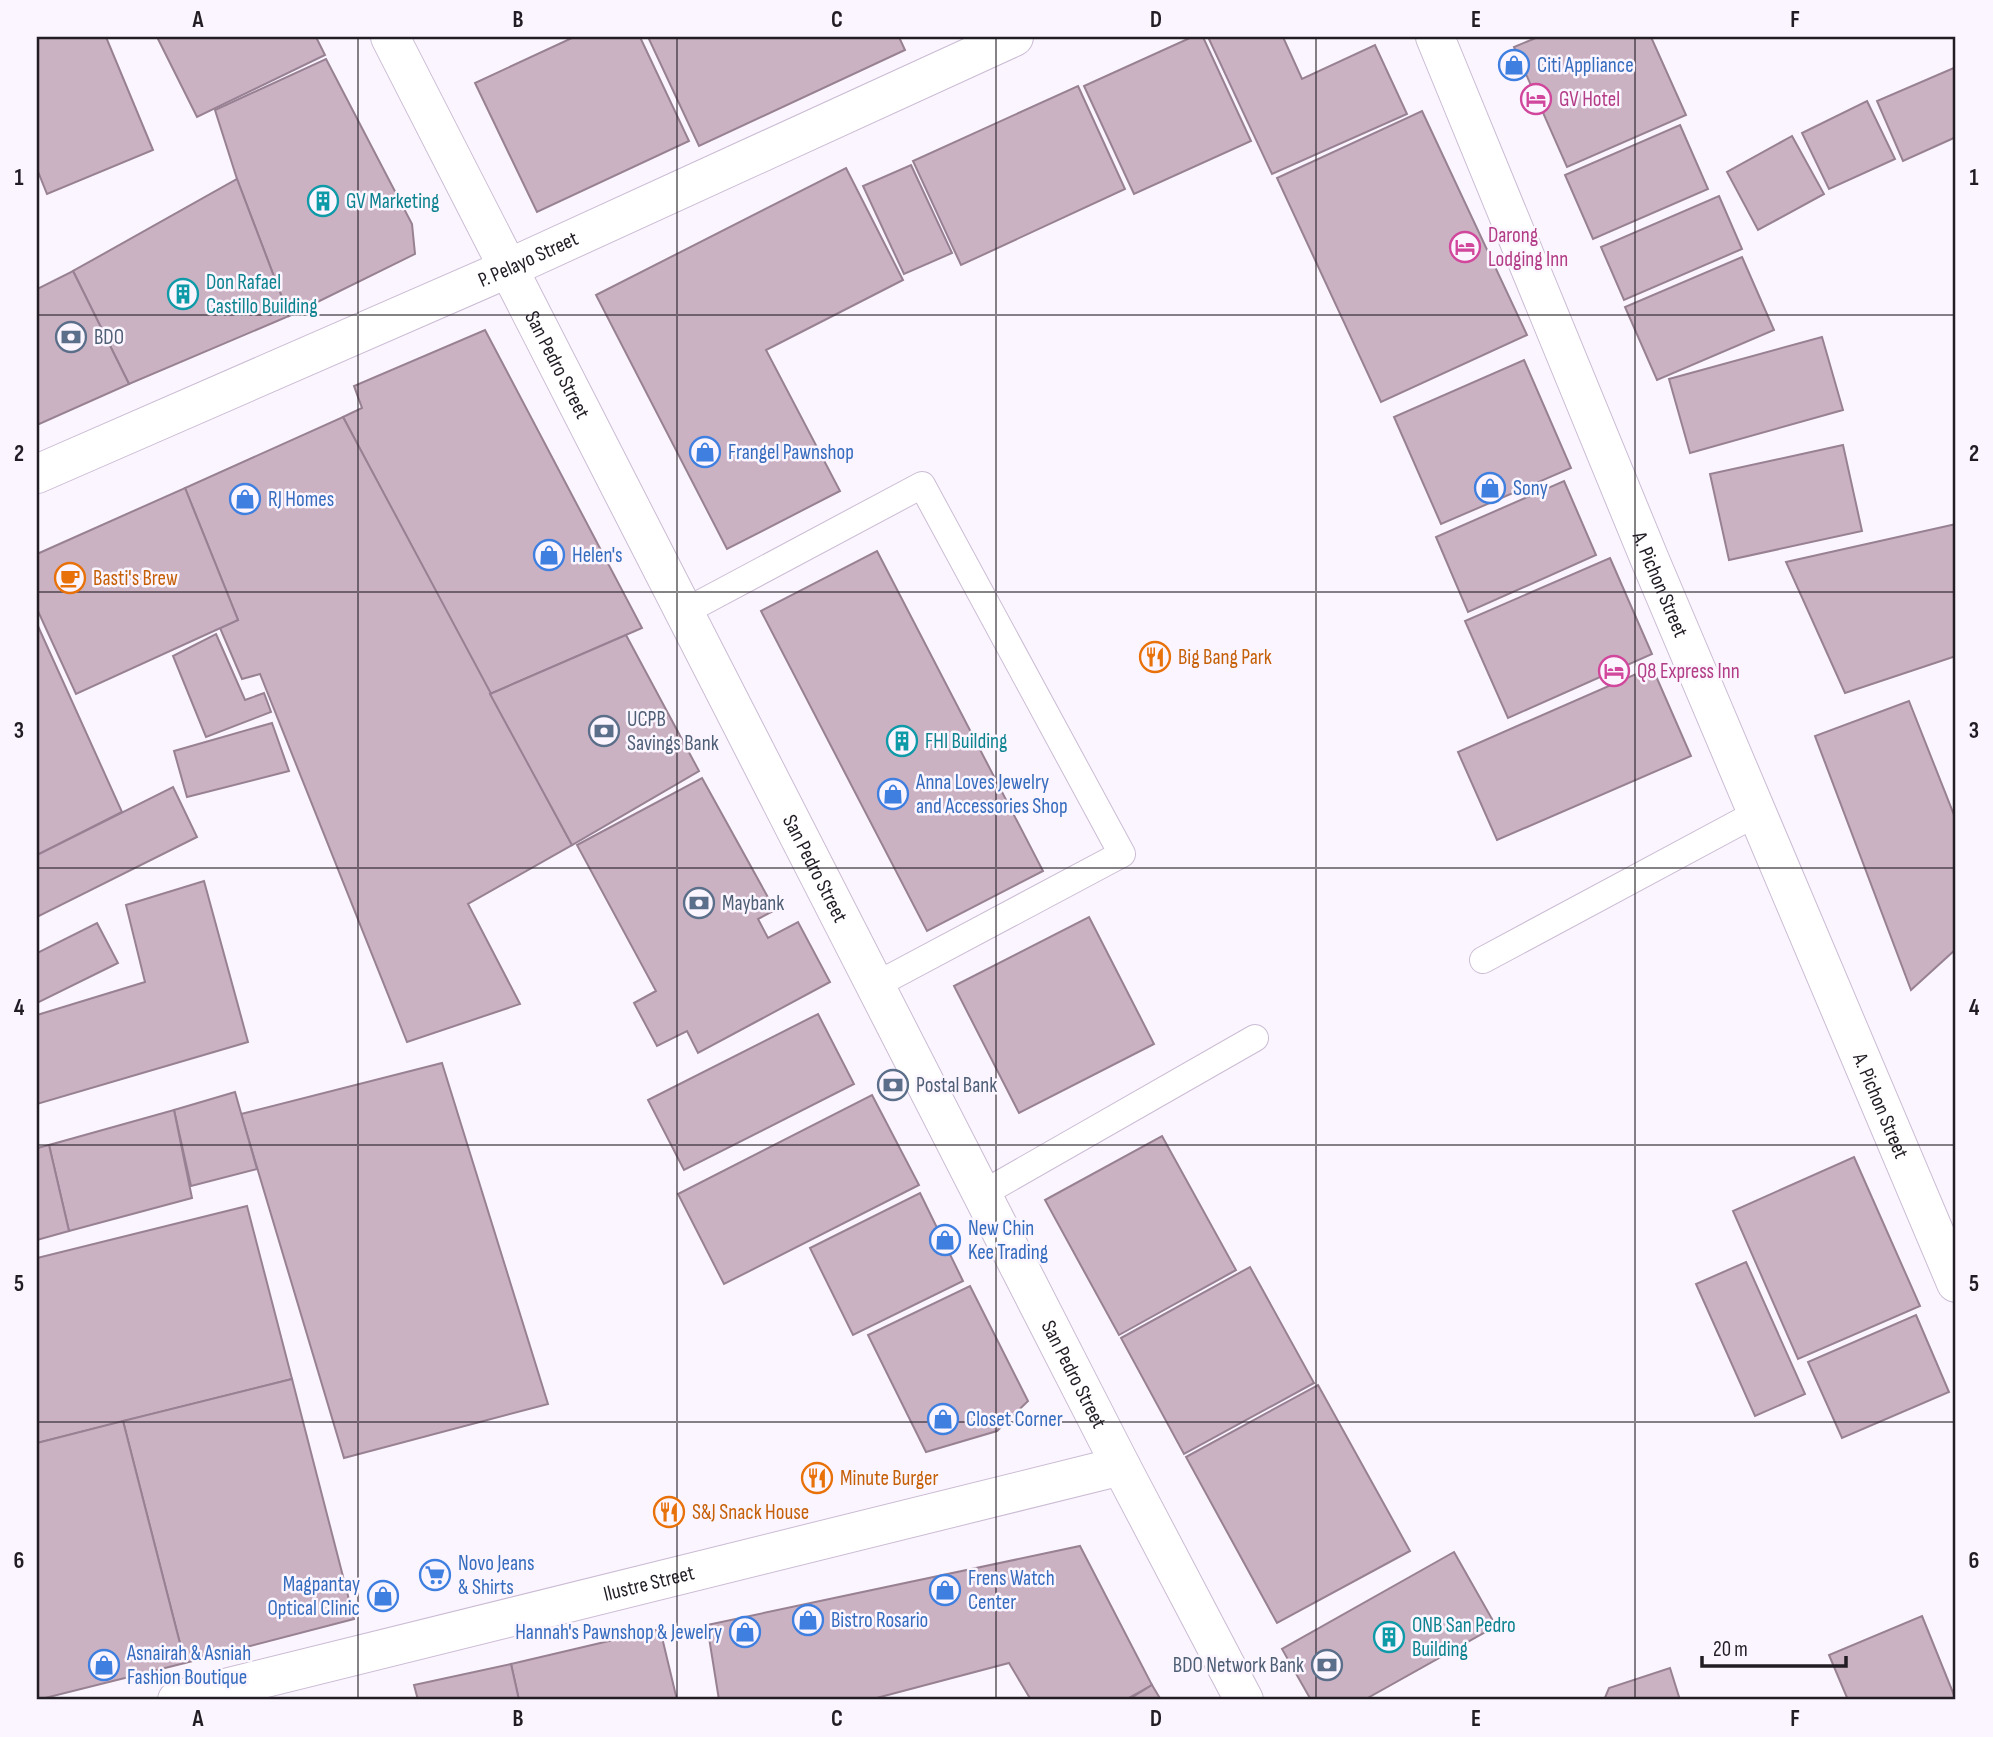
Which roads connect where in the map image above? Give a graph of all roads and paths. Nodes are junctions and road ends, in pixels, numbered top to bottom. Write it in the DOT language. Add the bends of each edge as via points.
graph roads {
  1 [pos="390,37"];
  2 [pos="1014,37"];
  3 [pos="1435,37"];
  4 [pos="509,268"];
  5 [pos="37,474"];
  6 [pos="684,612"];
  7 [pos="1757,813"];
  8 [pos="1483,960"];
  9 [pos="876,985"];
  10 [pos="1255,1038"];
  11 [pos="982,1194"];
  12 [pos="1956,1283"];
  13 [pos="1121,1466"];
  14 [pos="177,1700"];
  15 [pos="1244,1700"];
  1 -- 4 [label="main road, San Pedro Street"];
  2 -- 4 [label="main road, P. Pelayo Street"];
  3 -- 7 [label="main road, A. Pichon Street"];
  4 -- 5 [label="main road, P. Pelayo Street"];
  4 -- 6 [label="main road, San Pedro Street"];
  6 -- 9 [label="main road, San Pedro Street"];
  6 -- 9 [label="lane" via="922,485 1122,854"];
  7 -- 8 [label="lane"];
  7 -- 12 [label="main road, A. Pichon Street"];
  9 -- 11 [label="main road, San Pedro Street"];
  10 -- 11 [label="lane"];
  11 -- 13 [label="main road, San Pedro Street"];
  13 -- 14 [label="main road, Ilustre Street"];
  13 -- 15 [label="main road, San Pedro Street"];
}
